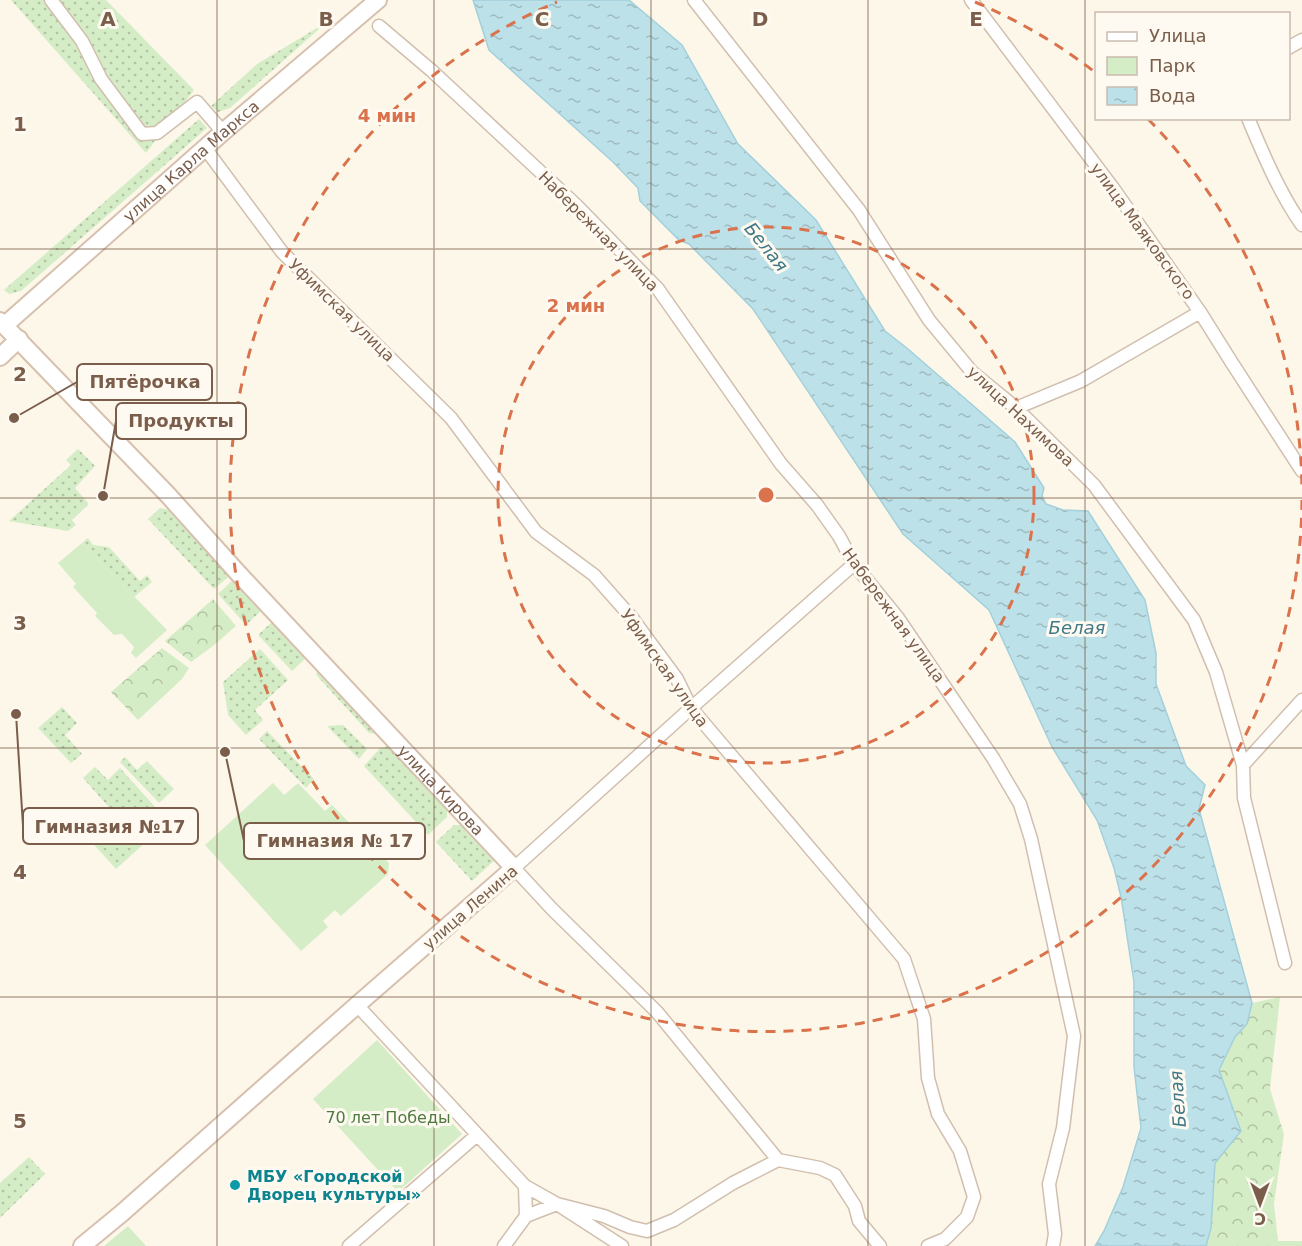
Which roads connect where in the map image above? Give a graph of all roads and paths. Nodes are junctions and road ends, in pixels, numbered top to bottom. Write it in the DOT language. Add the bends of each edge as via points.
graph roads {
  1 [pos="51,0"];
  2 [pos="378,0"];
  3 [pos="694,0"];
  4 [pos="971,0"];
  5 [pos="380,26"];
  6 [pos="1249,120"];
  7 [pos="223,132"];
  8 [pos="205,148"];
  9 [pos="1302,225"];
  10 [pos="1200,312"];
  11 [pos="2,323"];
  12 [pos="19,339"];
  13 [pos="0,357"];
  14 [pos="1016,408"];
  15 [pos="1302,471"];
  16 [pos="854,564"];
  17 [pos="1302,700"];
  18 [pos="691,708"];
  19 [pos="1243,765"];
  20 [pos="514,868"];
  21 [pos="1284,963"];
  22 [pos="357,1005"];
  23 [pos="477,1135"];
  24 [pos="778,1160"];
  25 [pos="525,1186"];
  26 [pos="557,1204"];
  27 [pos="526,1216"];
  28 [pos="82,1246"];
  29 [pos="349,1246"];
  30 [pos="504,1246"];
  31 [pos="622,1246"];
  32 [pos="880,1246"];
  33 [pos="928,1246"];
  34 [pos="1053,1246"];
  1 -- 7 [label="street" via="82,41 101,79 142,134 157,133 197,102"];
  2 -- 7 [label="street, улица Карла Маркса"];
  3 -- 14 [label="street, улица Нахимова" via="859,210 929,320 972,372"];
  4 -- 10 [label="street, улица Маяковского" via="1113,188"];
  5 -- 16 [label="street, Набережная улица" via="577,206 658,289 781,464 818,505"];
  6 -- 9 [label="street"];
  7 -- 8 [label="street, улица Карла Маркса"];
  8 -- 11 [label="street, улица Карла Маркса"];
  8 -- 18 [label="street, Уфимская улица" via="282,252 451,417 536,532 594,575 632,618 677,679"];
  10 -- 14 [label="street" via="1081,381"];
  10 -- 15 [label="street, улица Маяковского"];
  11 -- 12 [label="street, улица Кирова"];
  12 -- 13 [label="street"];
  12 -- 20 [label="street, улица Кирова"];
  14 -- 19 [label="street, улица Нахимова" via="1094,485 1194,620 1216,672"];
  16 -- 18 [label="street, улица Ленина"];
  16 -- 34 [label="street, Набережная улица" via="898,618 993,758 1020,804 1028,830 1074,1036 1063,1128 1049,1184"];
  17 -- 19 [label="street"];
  18 -- 20 [label="street, улица Ленина"];
  18 -- 33 [label="street, Уфимская улица" via="904,959 924,1019 928,1078 938,1114 960,1151 974,1197 968,1217 945,1239"];
  19 -- 21 [label="street, улица Нахимова" via="1244,798"];
  20 -- 22 [label="street, улица Ленина"];
  20 -- 24 [label="street, улица Кирова" via="657,1012"];
  22 -- 23 [label="street"];
  22 -- 28 [label="street, улица Ленина"];
  23 -- 25 [label="street"];
  23 -- 29 [label="street"];
  24 -- 26 [label="street" via="674,1220 647,1231"];
  24 -- 32 [label="street" via="835,1175 855,1206 859,1221"];
  25 -- 26 [label="street"];
  25 -- 27 [label="street"];
  26 -- 27 [label="street"];
  26 -- 31 [label="street"];
  27 -- 30 [label="street"];
}
